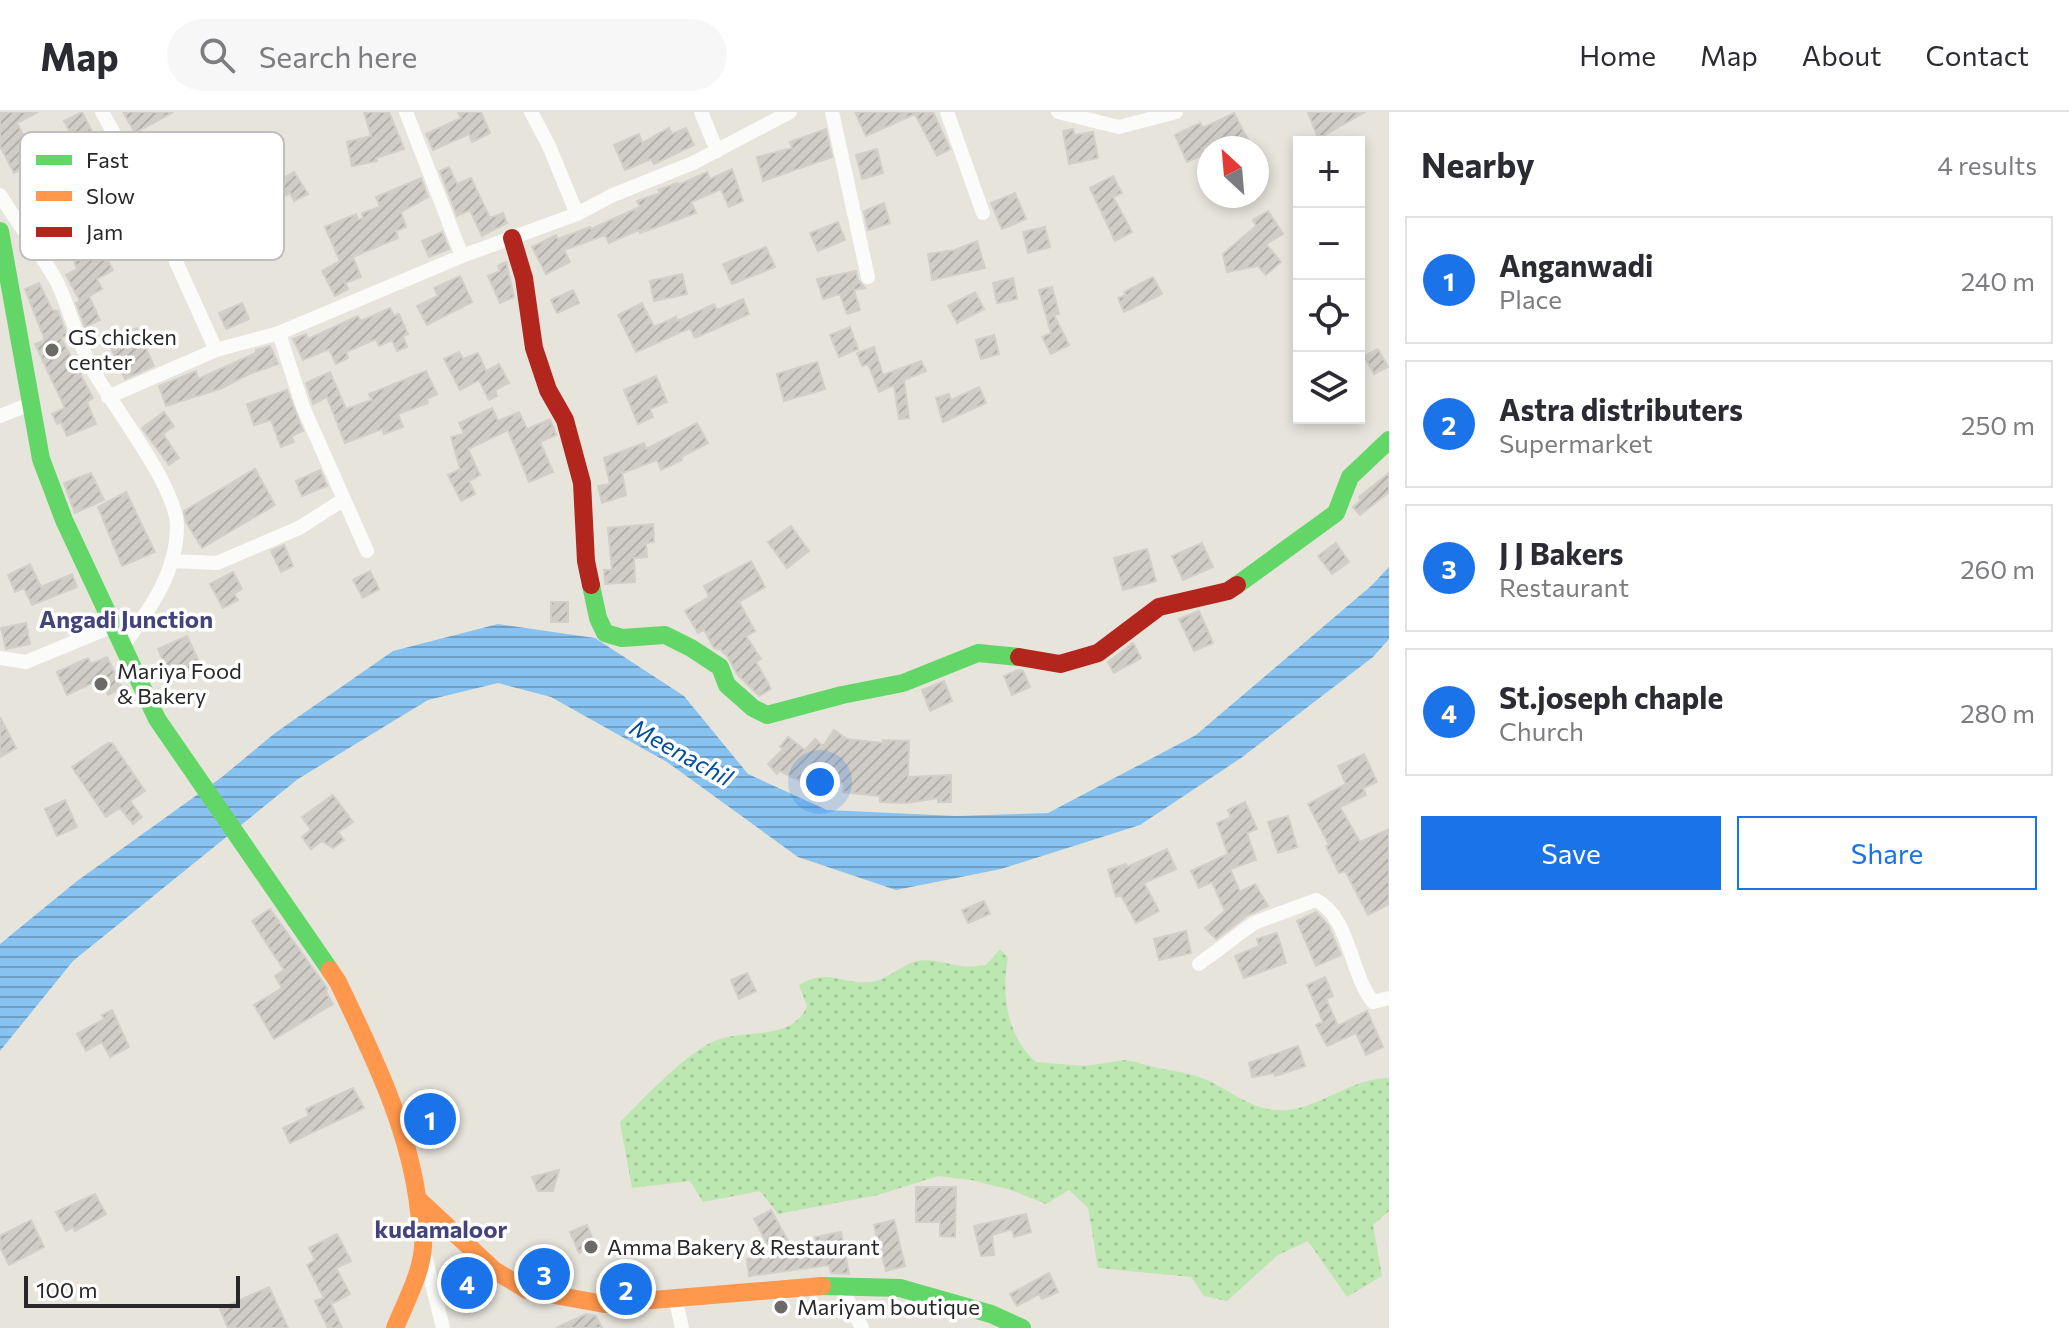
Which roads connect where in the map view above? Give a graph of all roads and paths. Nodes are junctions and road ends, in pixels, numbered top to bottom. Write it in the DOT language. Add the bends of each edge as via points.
graph roads {
  1 [pos="102,112"];
  2 [pos="406,112"];
  3 [pos="531,112"];
  4 [pos="701,112"];
  5 [pos="790,112"];
  6 [pos="832,112"];
  7 [pos="947,112"];
  8 [pos="1058,112"];
  9 [pos="1176,112"];
  10 [pos="113,132"];
  11 [pos="717,151"];
  12 [pos="0,195"];
  13 [pos="983,213"];
  14 [pos="577,214"];
  15 [pos="20,225"];
  16 [pos="0,231"];
  17 [pos="512,238"];
  18 [pos="462,256"];
  19 [pos="43,260"];
  20 [pos="175,260"];
  21 [pos="868,277"];
  22 [pos="279,333"];
  23 [pos="216,350"];
  24 [pos="108,397"];
  25 [pos="30,404"];
  26 [pos="0,416"];
  27 [pos="1389,440"];
  28 [pos="343,500"];
  29 [pos="367,551"];
  30 [pos="174,561"];
  31 [pos="113,626"];
  32 [pos="123,646"];
  33 [pos="0,658"];
  34 [pos="1199,964"];
  35 [pos="1389,998"];
  36 [pos="418,1199"];
  37 [pos="423,1248"];
  38 [pos="841,1287"];
  39 [pos="675,1297"];
  40 [pos="395,1328"];
  41 [pos="443,1328"];
  42 [pos="682,1328"];
  43 [pos="862,1328"];
  44 [pos="1022,1328"];
  1 -- 10 [label="street"];
  2 -- 18 [label="street"];
  3 -- 14 [label="street"];
  4 -- 11 [label="street"];
  5 -- 11 [label="street"];
  6 -- 21 [label="street"];
  7 -- 13 [label="street"];
  8 -- 9 [label="street" via="1119,127"];
  11 -- 14 [label="street"];
  12 -- 15 [label="street"];
  14 -- 17 [label="street"];
  16 -- 25 [label="main road"];
  17 -- 18 [label="street"];
  17 -- 27 [label="main road" via="534,348 565,420 582,483 586,561 605,633 622,638 665,635 691,648 720,667 727,685 767,715 903,683 978,653 1060,664 1098,653 1159,607 1228,591 1276,559 1336,513 1350,477"];
  18 -- 22 [label="street"];
  19 -- 24 [label="street"];
  20 -- 23 [label="street"];
  22 -- 23 [label="street"];
  22 -- 28 [label="street" via="303,407"];
  23 -- 24 [label="street"];
  24 -- 30 [label="street" via="175,508"];
  25 -- 26 [label="street"];
  25 -- 31 [label="main road" via="41,459"];
  28 -- 29 [label="street"];
  28 -- 30 [label="street" via="299,528 217,563"];
  30 -- 32 [label="street"];
  31 -- 32 [label="main road"];
  31 -- 33 [label="street" via="26,662"];
  32 -- 36 [label="main road" via="157,719 338,982 397,1113"];
  34 -- 35 [label="street" via="1254,923 1316,900 1328,906 1364,991 1373,1002"];
  36 -- 37 [label="main road"];
  36 -- 39 [label="main road" via="494,1270 527,1290 604,1304"];
  37 -- 40 [label="main road"];
  37 -- 41 [label="street"];
  38 -- 39 [label="main road"];
  38 -- 43 [label="street"];
  38 -- 44 [label="main road" via="900,1288"];
  39 -- 42 [label="street"];
}
